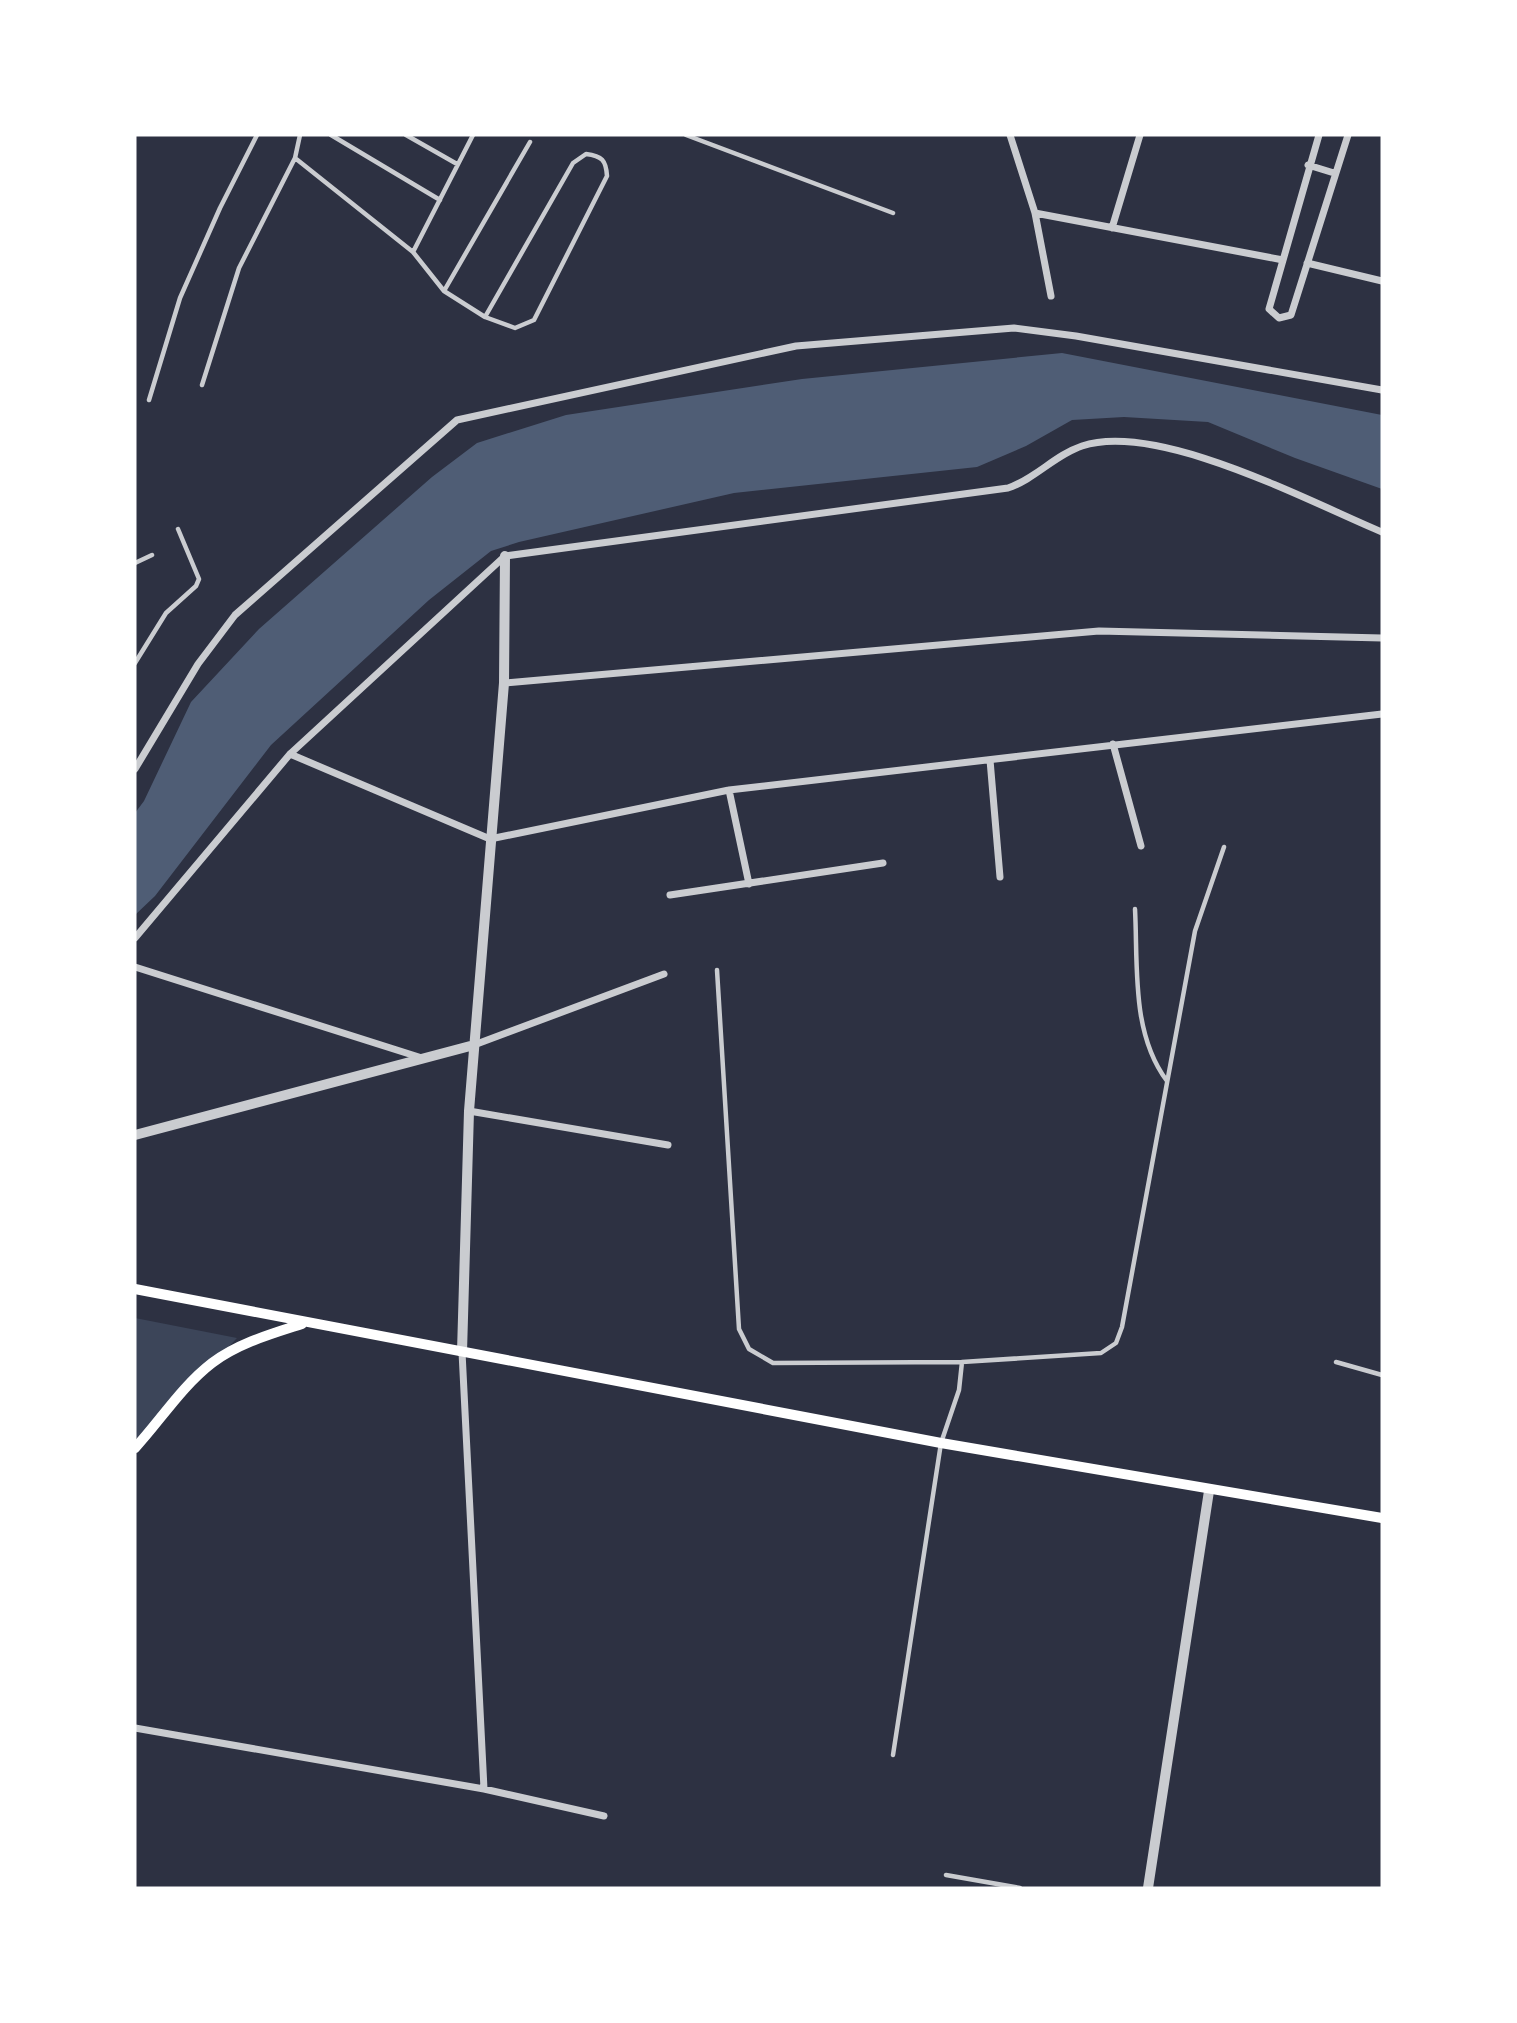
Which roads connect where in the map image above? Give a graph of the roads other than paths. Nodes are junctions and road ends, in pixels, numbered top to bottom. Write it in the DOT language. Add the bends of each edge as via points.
graph roads {
  1 [pos="257,135"];
  2 [pos="300,135"];
  3 [pos="331,135"];
  4 [pos="406,135"];
  5 [pos="473,135"];
  6 [pos="686,135"];
  7 [pos="1010,135"];
  8 [pos="1140,135"];
  9 [pos="1319,135"];
  10 [pos="1348,135"];
  11 [pos="530,142"];
  12 [pos="295,158"];
  13 [pos="457,164"];
  14 [pos="1308,164"];
  15 [pos="1334,173"];
  16 [pos="440,200"];
  17 [pos="893,213"];
  18 [pos="1035,213"];
  19 [pos="1112,228"];
  20 [pos="413,252"];
  21 [pos="1283,260"];
  22 [pos="1307,263"];
  23 [pos="1382,281"];
  24 [pos="444,291"];
  25 [pos="1051,296"];
  26 [pos="485,317"];
  27 [pos="202,384"];
  28 [pos="1382,390"];
  29 [pos="149,400"];
  30 [pos="178,529"];
  31 [pos="1382,532"];
  32 [pos="152,555"];
  33 [pos="505,556"];
  34 [pos="135,563"];
  35 [pos="1382,638"];
  36 [pos="135,663"];
  37 [pos="505,683"];
  38 [pos="1382,714"];
  39 [pos="1113,744"];
  40 [pos="290,754"];
  41 [pos="990,760"];
  42 [pos="135,769"];
  43 [pos="729,790"];
  44 [pos="490,839"];
  45 [pos="1141,846"];
  46 [pos="1224,847"];
  47 [pos="883,863"];
  48 [pos="1000,877"];
  49 [pos="750,884"];
  50 [pos="670,895"];
  51 [pos="1135,909"];
  52 [pos="135,939"];
  53 [pos="135,967"];
  54 [pos="717,970"];
  55 [pos="664,974"];
  56 [pos="474,1045"];
  57 [pos="422,1059"];
  58 [pos="1167,1082"];
  59 [pos="469,1111"];
  60 [pos="135,1135"];
  61 [pos="668,1145"];
  62 [pos="135,1289"];
  63 [pos="306,1322"];
  64 [pos="462,1352"];
  65 [pos="962,1362"];
  66 [pos="1336,1362"];
  67 [pos="1382,1375"];
  68 [pos="941,1443"];
  69 [pos="135,1448"];
  70 [pos="1209,1491"];
  71 [pos="1382,1518"];
  72 [pos="135,1728"];
  73 [pos="893,1755"];
  74 [pos="484,1789"];
  75 [pos="604,1816"];
  76 [pos="946,1875"];
  77 [pos="1020,1888"];
  78 [pos="1148,1888"];
  1 -- 29 [label="lane" via="180,298"];
  2 -- 12 [label="lane"];
  3 -- 16 [label="lane"];
  4 -- 13 [label="lane"];
  5 -- 13 [label="lane"];
  6 -- 17 [label="lane"];
  7 -- 18 [label="street"];
  8 -- 19 [label="street"];
  9 -- 14 [label="street"];
  10 -- 15 [label="street"];
  11 -- 24 [label="lane"];
  12 -- 20 [label="lane"];
  12 -- 27 [label="lane" via="239,268"];
  13 -- 16 [label="lane"];
  14 -- 15 [label="street"];
  14 -- 21 [label="street"];
  15 -- 22 [label="street"];
  16 -- 20 [label="lane"];
  18 -- 19 [label="street"];
  18 -- 25 [label="street"];
  19 -- 21 [label="street"];
  20 -- 24 [label="lane"];
  21 -- 22 [label="street" via="1269,309 1279,318 1291,315"];
  22 -- 23 [label="street"];
  24 -- 26 [label="lane"];
  26 -- 26 [label="lane" via="573,163 586,153 599,156 606,163 607,176 534,320 515,328"];
  28 -- 42 [label="street" via="1014,328 796,346 457,420 235,615 198,664"];
  30 -- 36 [label="lane" via="199,579 166,613"];
  31 -- 33 [label="street" via="1211,461 1139,443 1105,442 1081,446 1008,488"];
  32 -- 34 [label="lane"];
  33 -- 37 [label="street"];
  33 -- 40 [label="street"];
  35 -- 37 [label="street" via="1100,631"];
  37 -- 44 [label="street"];
  38 -- 39 [label="street"];
  39 -- 41 [label="street"];
  39 -- 45 [label="street"];
  40 -- 44 [label="street"];
  40 -- 52 [label="street"];
  41 -- 43 [label="street"];
  41 -- 48 [label="street"];
  43 -- 44 [label="street"];
  43 -- 49 [label="street"];
  44 -- 56 [label="street"];
  46 -- 58 [label="lane" via="1195,932"];
  47 -- 49 [label="street"];
  49 -- 50 [label="street"];
  51 -- 58 [label="lane" via="1141,1021 1152,1062"];
  53 -- 57 [label="street"];
  54 -- 65 [label="lane" via="739,1329 749,1349 773,1363"];
  55 -- 56 [label="street"];
  56 -- 57 [label="street"];
  56 -- 59 [label="street"];
  57 -- 60 [label="street"];
  58 -- 65 [label="lane" via="1122,1327 1115,1343 1101,1353"];
  59 -- 61 [label="street"];
  59 -- 64 [label="street"];
  62 -- 63 [label="main road"];
  63 -- 64 [label="main road"];
  63 -- 69 [label="main road" via="244,1344 212,1363"];
  64 -- 68 [label="main road"];
  64 -- 74 [label="street"];
  65 -- 68 [label="lane" via="960,1390"];
  66 -- 67 [label="lane"];
  68 -- 70 [label="main road"];
  68 -- 73 [label="lane"];
  70 -- 71 [label="main road"];
  70 -- 78 [label="street"];
  72 -- 74 [label="street"];
  74 -- 75 [label="street"];
  76 -- 77 [label="lane"];
}
